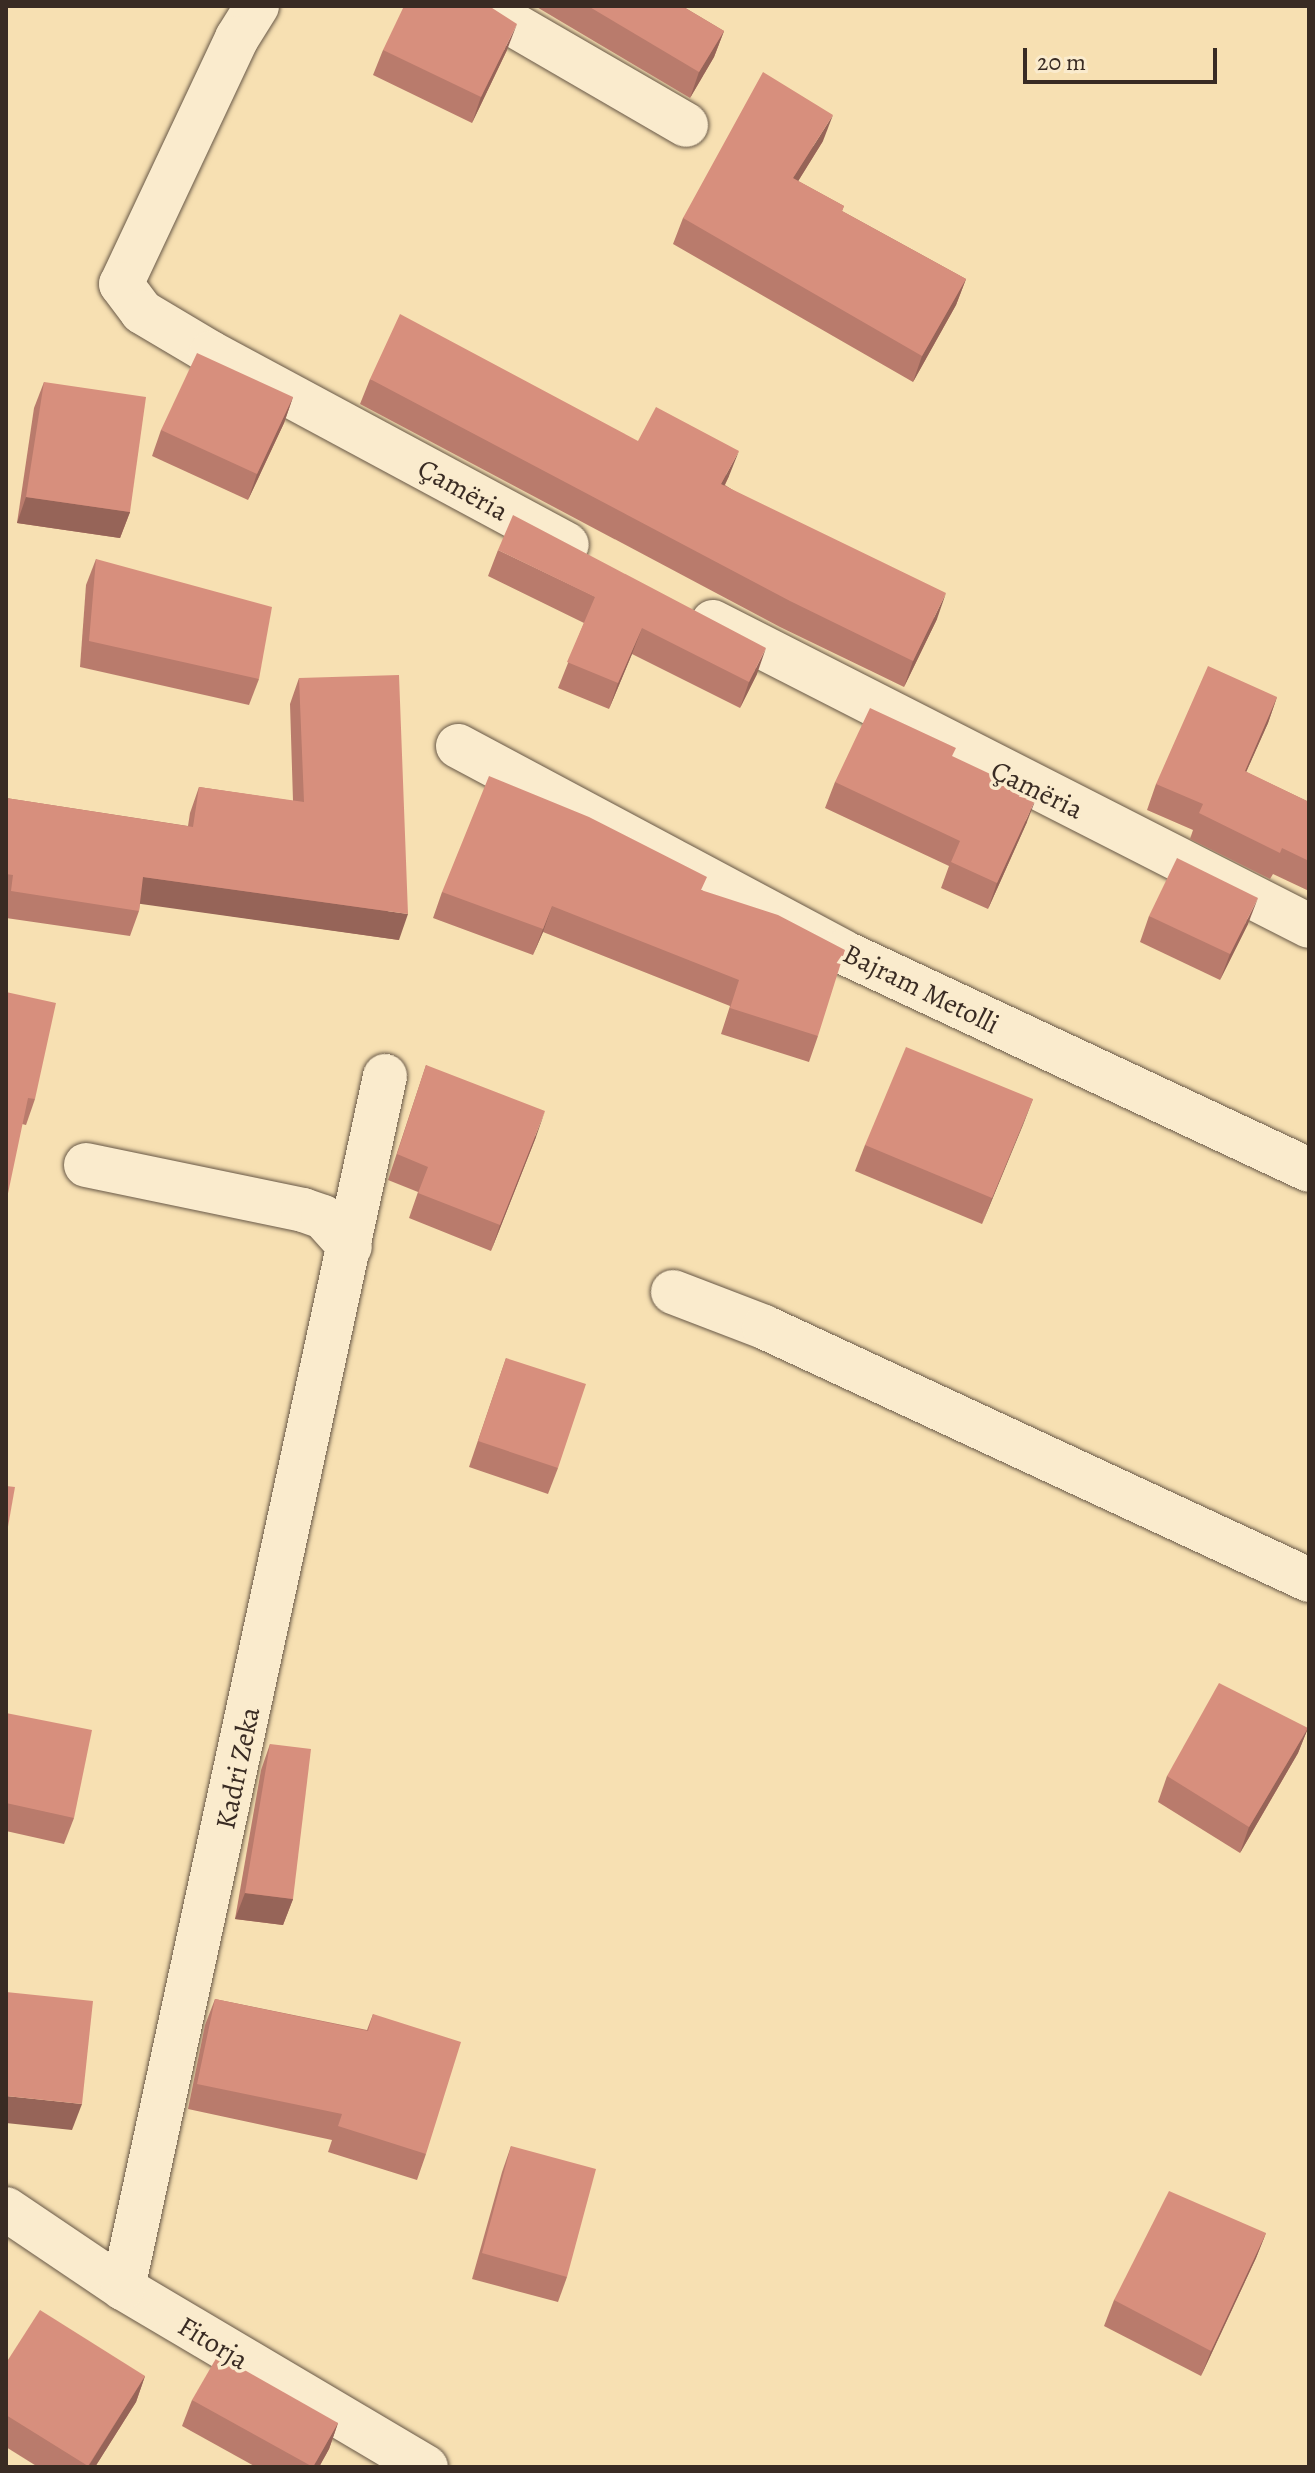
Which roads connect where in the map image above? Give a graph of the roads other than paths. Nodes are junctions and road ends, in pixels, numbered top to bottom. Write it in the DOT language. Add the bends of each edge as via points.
graph roads {
  1 [pos="257,6"];
  2 [pos="481,6"];
  3 [pos="686,125"];
  4 [pos="605,565"];
  5 [pos="676,602"];
  6 [pos="458,746"];
  7 [pos="1309,926"];
  8 [pos="385,1076"];
  9 [pos="86,1165"];
  10 [pos="1309,1170"];
  11 [pos="350,1247"];
  12 [pos="673,1292"];
  13 [pos="1309,1580"];
  14 [pos="6,2209"];
  15 [pos="123,2288"];
  16 [pos="426,2467"];
  1 -- 4 [label="street, Çamëria" via="121,284 142,312 211,353"];
  2 -- 3 [label="street"];
  5 -- 7 [label="street, Çamëria"];
  6 -- 10 [label="street, Bajram Metolli" via="843,952"];
  8 -- 11 [label="street, Kadri Zeka"];
  9 -- 11 [label="street" via="303,1210 323,1217"];
  11 -- 15 [label="street, Kadri Zeka"];
  12 -- 13 [label="street" via="764,1327"];
  14 -- 15 [label="street, Fitorja"];
  15 -- 16 [label="street, Fitorja"];
}
